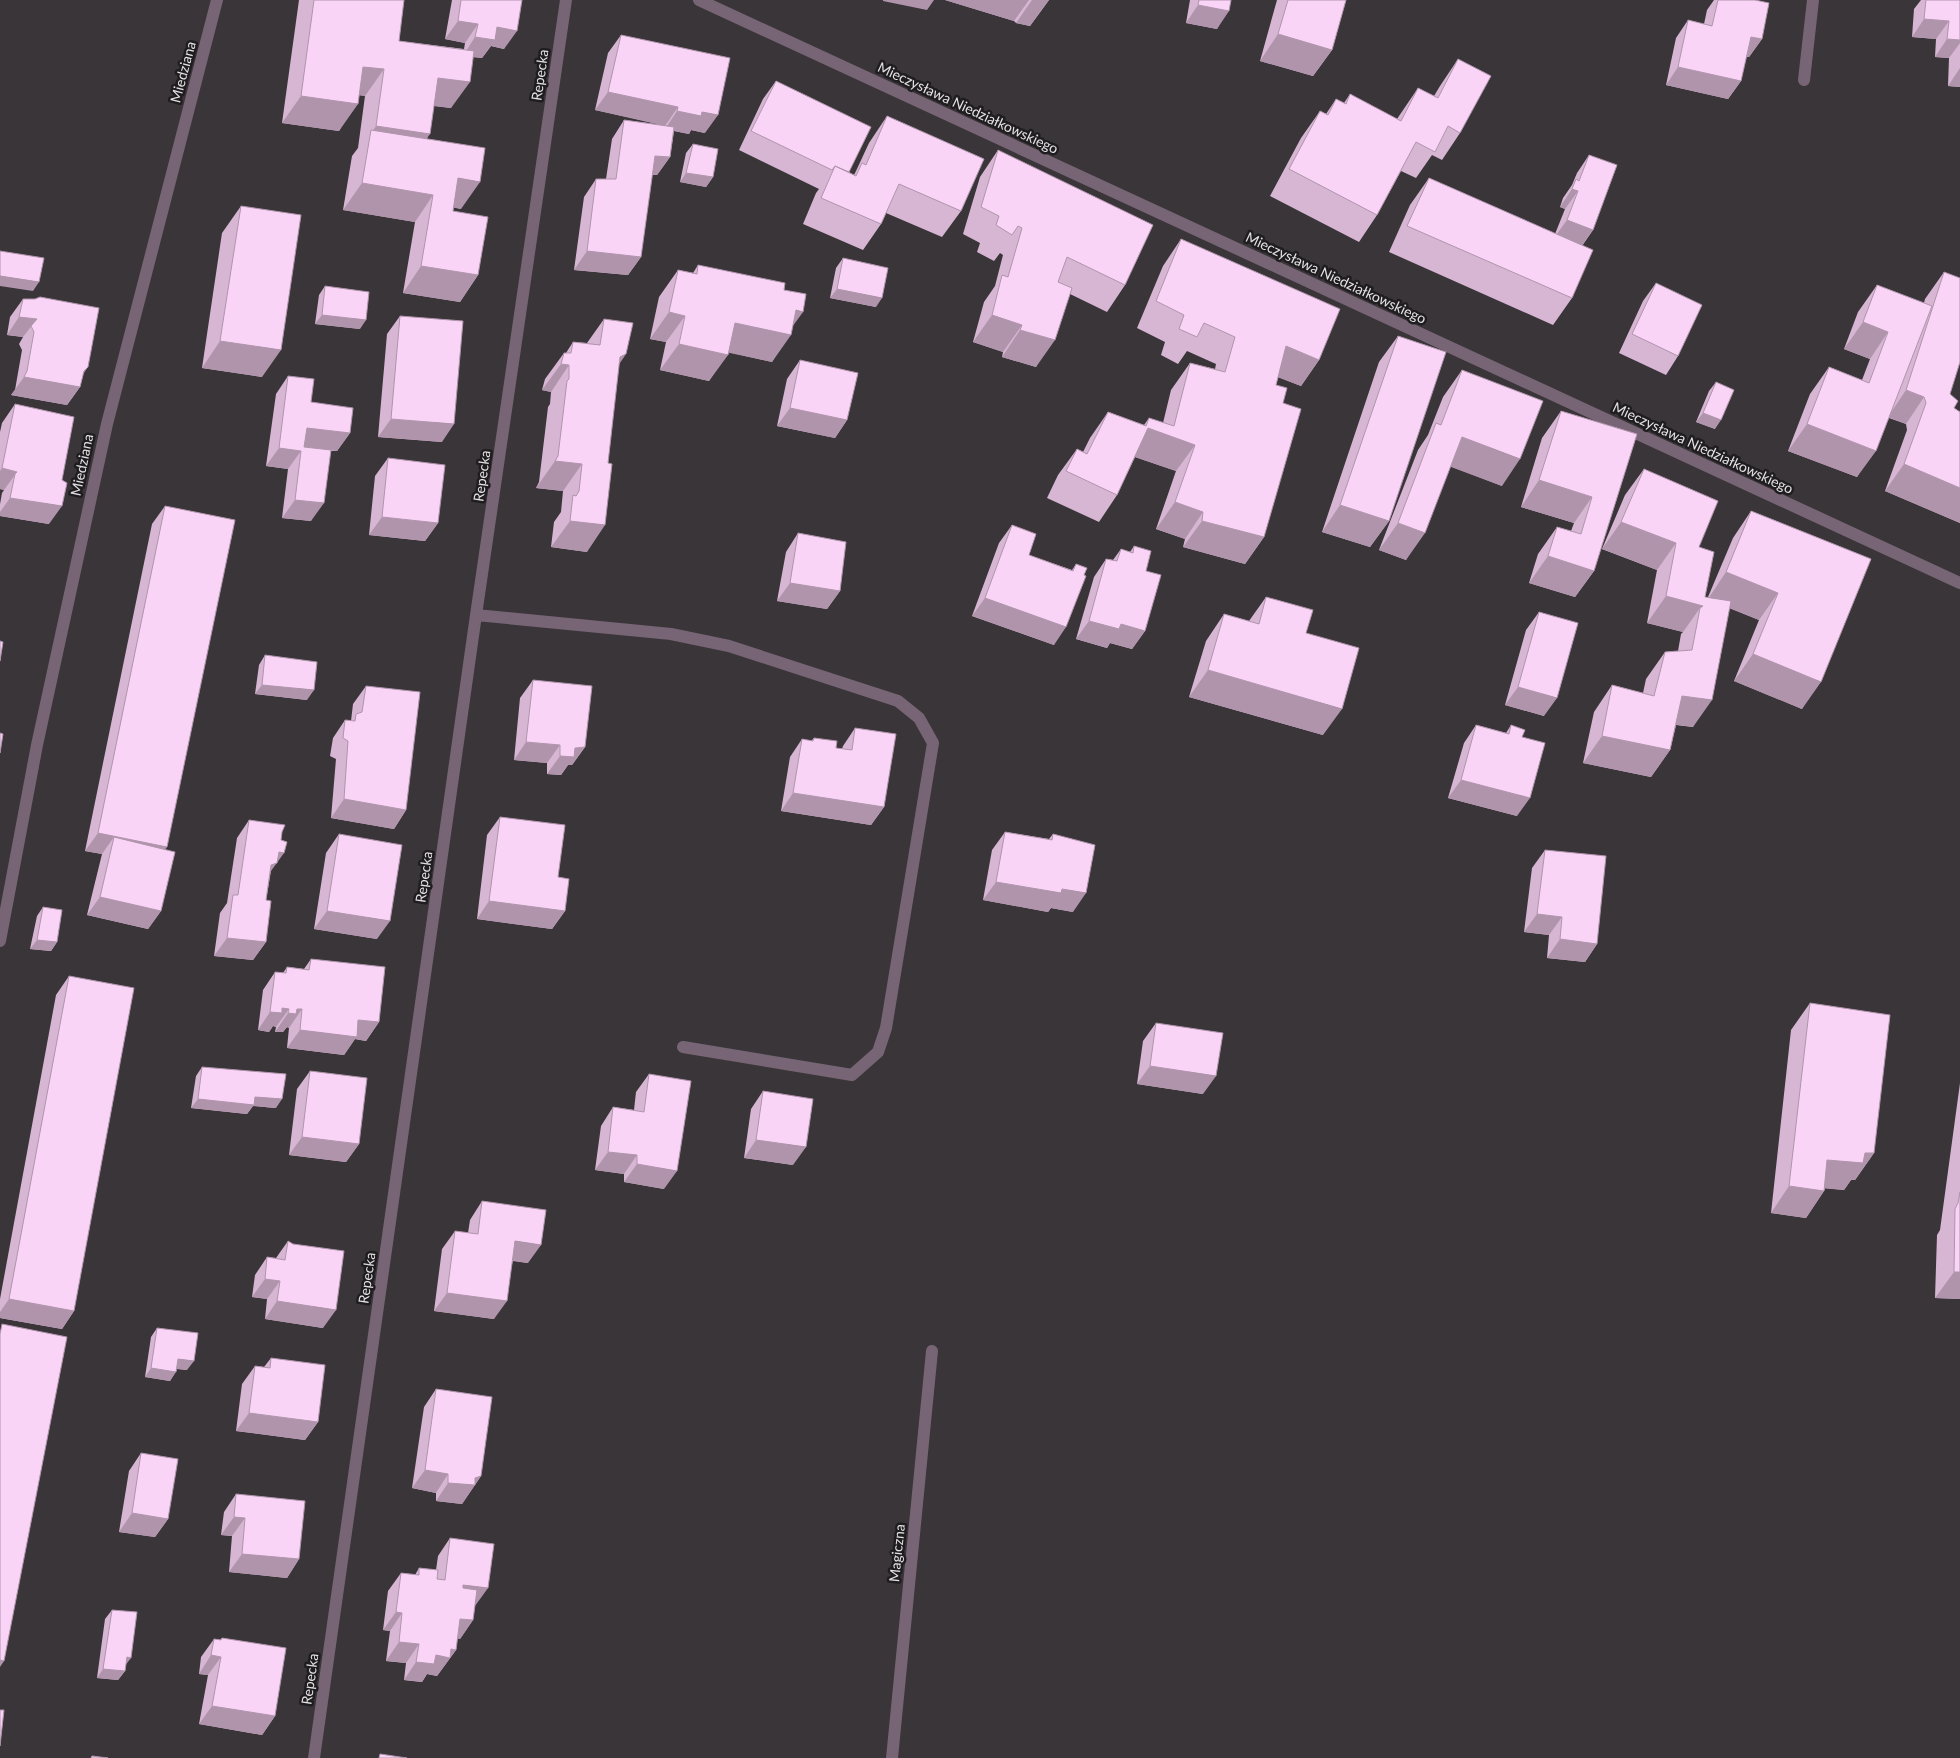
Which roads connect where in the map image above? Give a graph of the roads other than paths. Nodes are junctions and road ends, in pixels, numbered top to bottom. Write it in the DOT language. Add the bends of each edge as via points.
graph roads {
  1 [pos="217,0"];
  2 [pos="566,0"];
  3 [pos="699,0"];
  4 [pos="1813,0"];
  5 [pos="1804,80"];
  6 [pos="1960,583"];
  7 [pos="476,615"];
  8 [pos="0,941"];
  9 [pos="683,1047"];
  10 [pos="932,1351"];
  11 [pos="314,1758"];
  12 [pos="892,1758"];
  1 -- 8 [label="street, Miedziana" via="107,424 37,745"];
  2 -- 7 [label="street, Repecka"];
  3 -- 6 [label="street, Mieczysława Niedziałkowskiego"];
  4 -- 5 [label="street"];
  7 -- 9 [label="street" via="671,634 730,646 898,701 919,718 933,743 886,1028 878,1052 852,1075"];
  7 -- 11 [label="street, Repecka"];
  10 -- 12 [label="street, Magiczna"];
}
